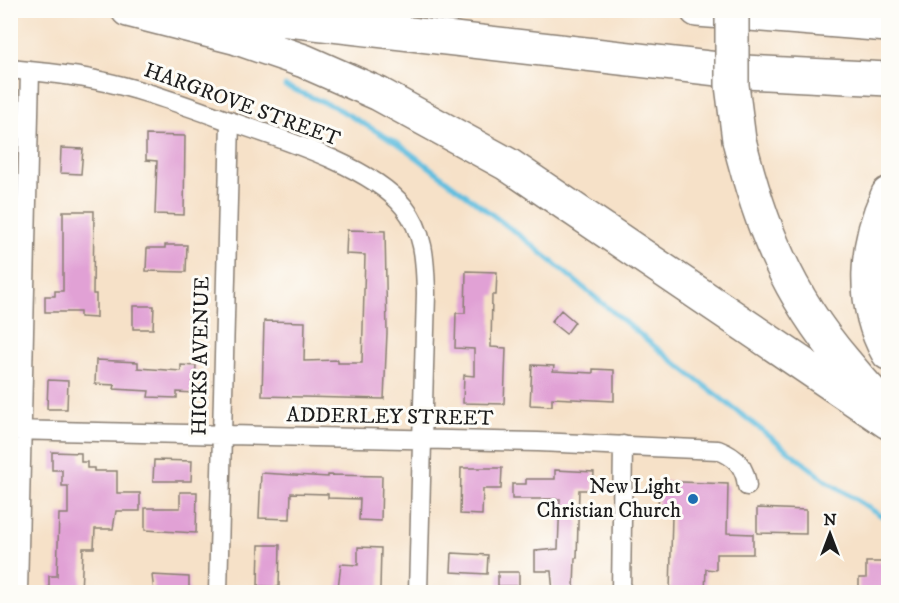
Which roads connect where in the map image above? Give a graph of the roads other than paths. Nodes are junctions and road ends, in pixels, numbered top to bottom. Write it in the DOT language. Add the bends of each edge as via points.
graph roads {
  1 [pos="128,10"];
  2 [pos="200,10"];
  3 [pos="697,10"];
  4 [pos="732,10"];
  5 [pos="888,25"];
  6 [pos="10,69"];
  7 [pos="30,71"];
  8 [pos="888,79"];
  9 [pos="230,121"];
  10 [pos="888,194"];
  11 [pos="888,353"];
  12 [pos="888,408"];
  13 [pos="888,422"];
  14 [pos="16,430"];
  15 [pos="222,435"];
  16 [pos="422,441"];
  17 [pos="623,446"];
  18 [pos="747,486"];
  19 [pos="18,592"];
  20 [pos="218,592"];
  21 [pos="418,592"];
  22 [pos="621,592"];
  1 -- 13 [label="highway" via="234,37 304,61 379,94 507,164"];
  2 -- 8 [label="highway" via="744,72"];
  3 -- 5 [label="highway"];
  4 -- 12 [label="highway, bridge" via="732,85 739,140 754,198 788,280 830,344"];
  6 -- 7 [label="street, HARGROVE STREET"];
  7 -- 9 [label="street, HARGROVE STREET" via="141,91"];
  7 -- 14 [label="street"];
  9 -- 15 [label="street, HICKS AVENUE"];
  9 -- 16 [label="street, HARGROVE STREET" via="333,161 373,182 405,208 424,247"];
  10 -- 11 [label="highway" via="878,218 868,266 874,318"];
  14 -- 15 [label="street, ADDERLEY STREET"];
  14 -- 19 [label="street"];
  15 -- 16 [label="street, ADDERLEY STREET"];
  15 -- 20 [label="street, HICKS AVENUE"];
  16 -- 17 [label="street, ADDERLEY STREET"];
  16 -- 21 [label="street, HARGROVE STREET"];
  17 -- 18 [label="street, ADDERLEY STREET" via="718,450 732,455 742,465"];
  17 -- 22 [label="street"];
}
